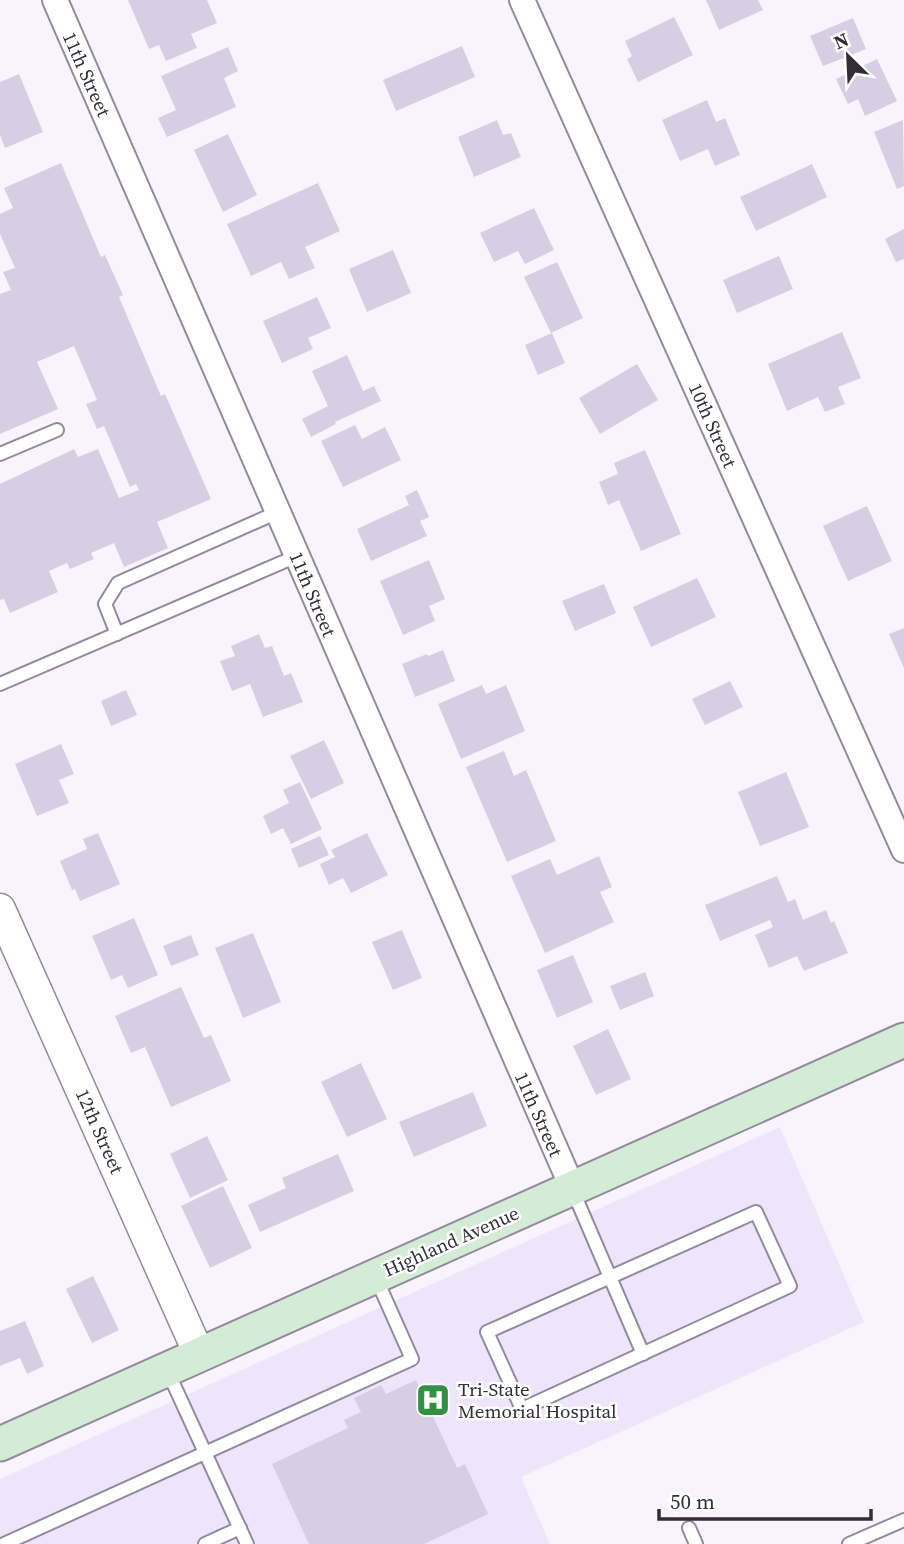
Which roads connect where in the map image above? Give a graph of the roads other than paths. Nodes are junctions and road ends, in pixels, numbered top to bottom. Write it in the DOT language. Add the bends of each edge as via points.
graph roads {
  1 [pos="55,0"];
  2 [pos="522,0"];
  3 [pos="57,430"];
  4 [pos="0,454"];
  5 [pos="278,512"];
  6 [pos="297,556"];
  7 [pos="117,634"];
  8 [pos="0,684"];
  9 [pos="904,850"];
  10 [pos="0,908"];
  11 [pos="904,1040"];
  12 [pos="572,1188"];
  13 [pos="374,1275"];
  14 [pos="610,1276"];
  15 [pos="199,1354"];
  16 [pos="643,1354"];
  17 [pos="166,1368"];
  18 [pos="0,1444"];
  19 [pos="205,1453"];
  20 [pos="904,1520"];
  21 [pos="240,1528"];
  22 [pos="689,1528"];
  23 [pos="4,1544"];
  24 [pos="205,1544"];
  25 [pos="247,1544"];
  26 [pos="696,1544"];
  27 [pos="849,1544"];
  1 -- 5 [label="street, 11th Street"];
  2 -- 9 [label="street, 10th Street"];
  3 -- 4 [label="lane"];
  5 -- 6 [label="street, 11th Street"];
  5 -- 7 [label="lane" via="118,583 105,604"];
  6 -- 7 [label="lane"];
  6 -- 12 [label="street, 11th Street"];
  7 -- 8 [label="lane"];
  10 -- 15 [label="street, 12th Street"];
  11 -- 12 [label="main road, Highland Avenue"];
  12 -- 13 [label="main road, Highland Avenue"];
  12 -- 14 [label="lane"];
  13 -- 15 [label="main road, Highland Avenue"];
  13 -- 19 [label="lane" via="412,1359"];
  14 -- 16 [label="lane"];
  14 -- 16 [label="lane" via="487,1332 522,1409"];
  14 -- 16 [label="lane" via="756,1212 790,1286"];
  15 -- 17 [label="main road, Highland Avenue"];
  17 -- 18 [label="main road, Highland Avenue"];
  17 -- 19 [label="lane"];
  19 -- 21 [label="lane"];
  19 -- 23 [label="lane"];
  20 -- 27 [label="lane"];
  21 -- 24 [label="lane"];
  21 -- 25 [label="lane"];
  22 -- 26 [label="lane"];
}
